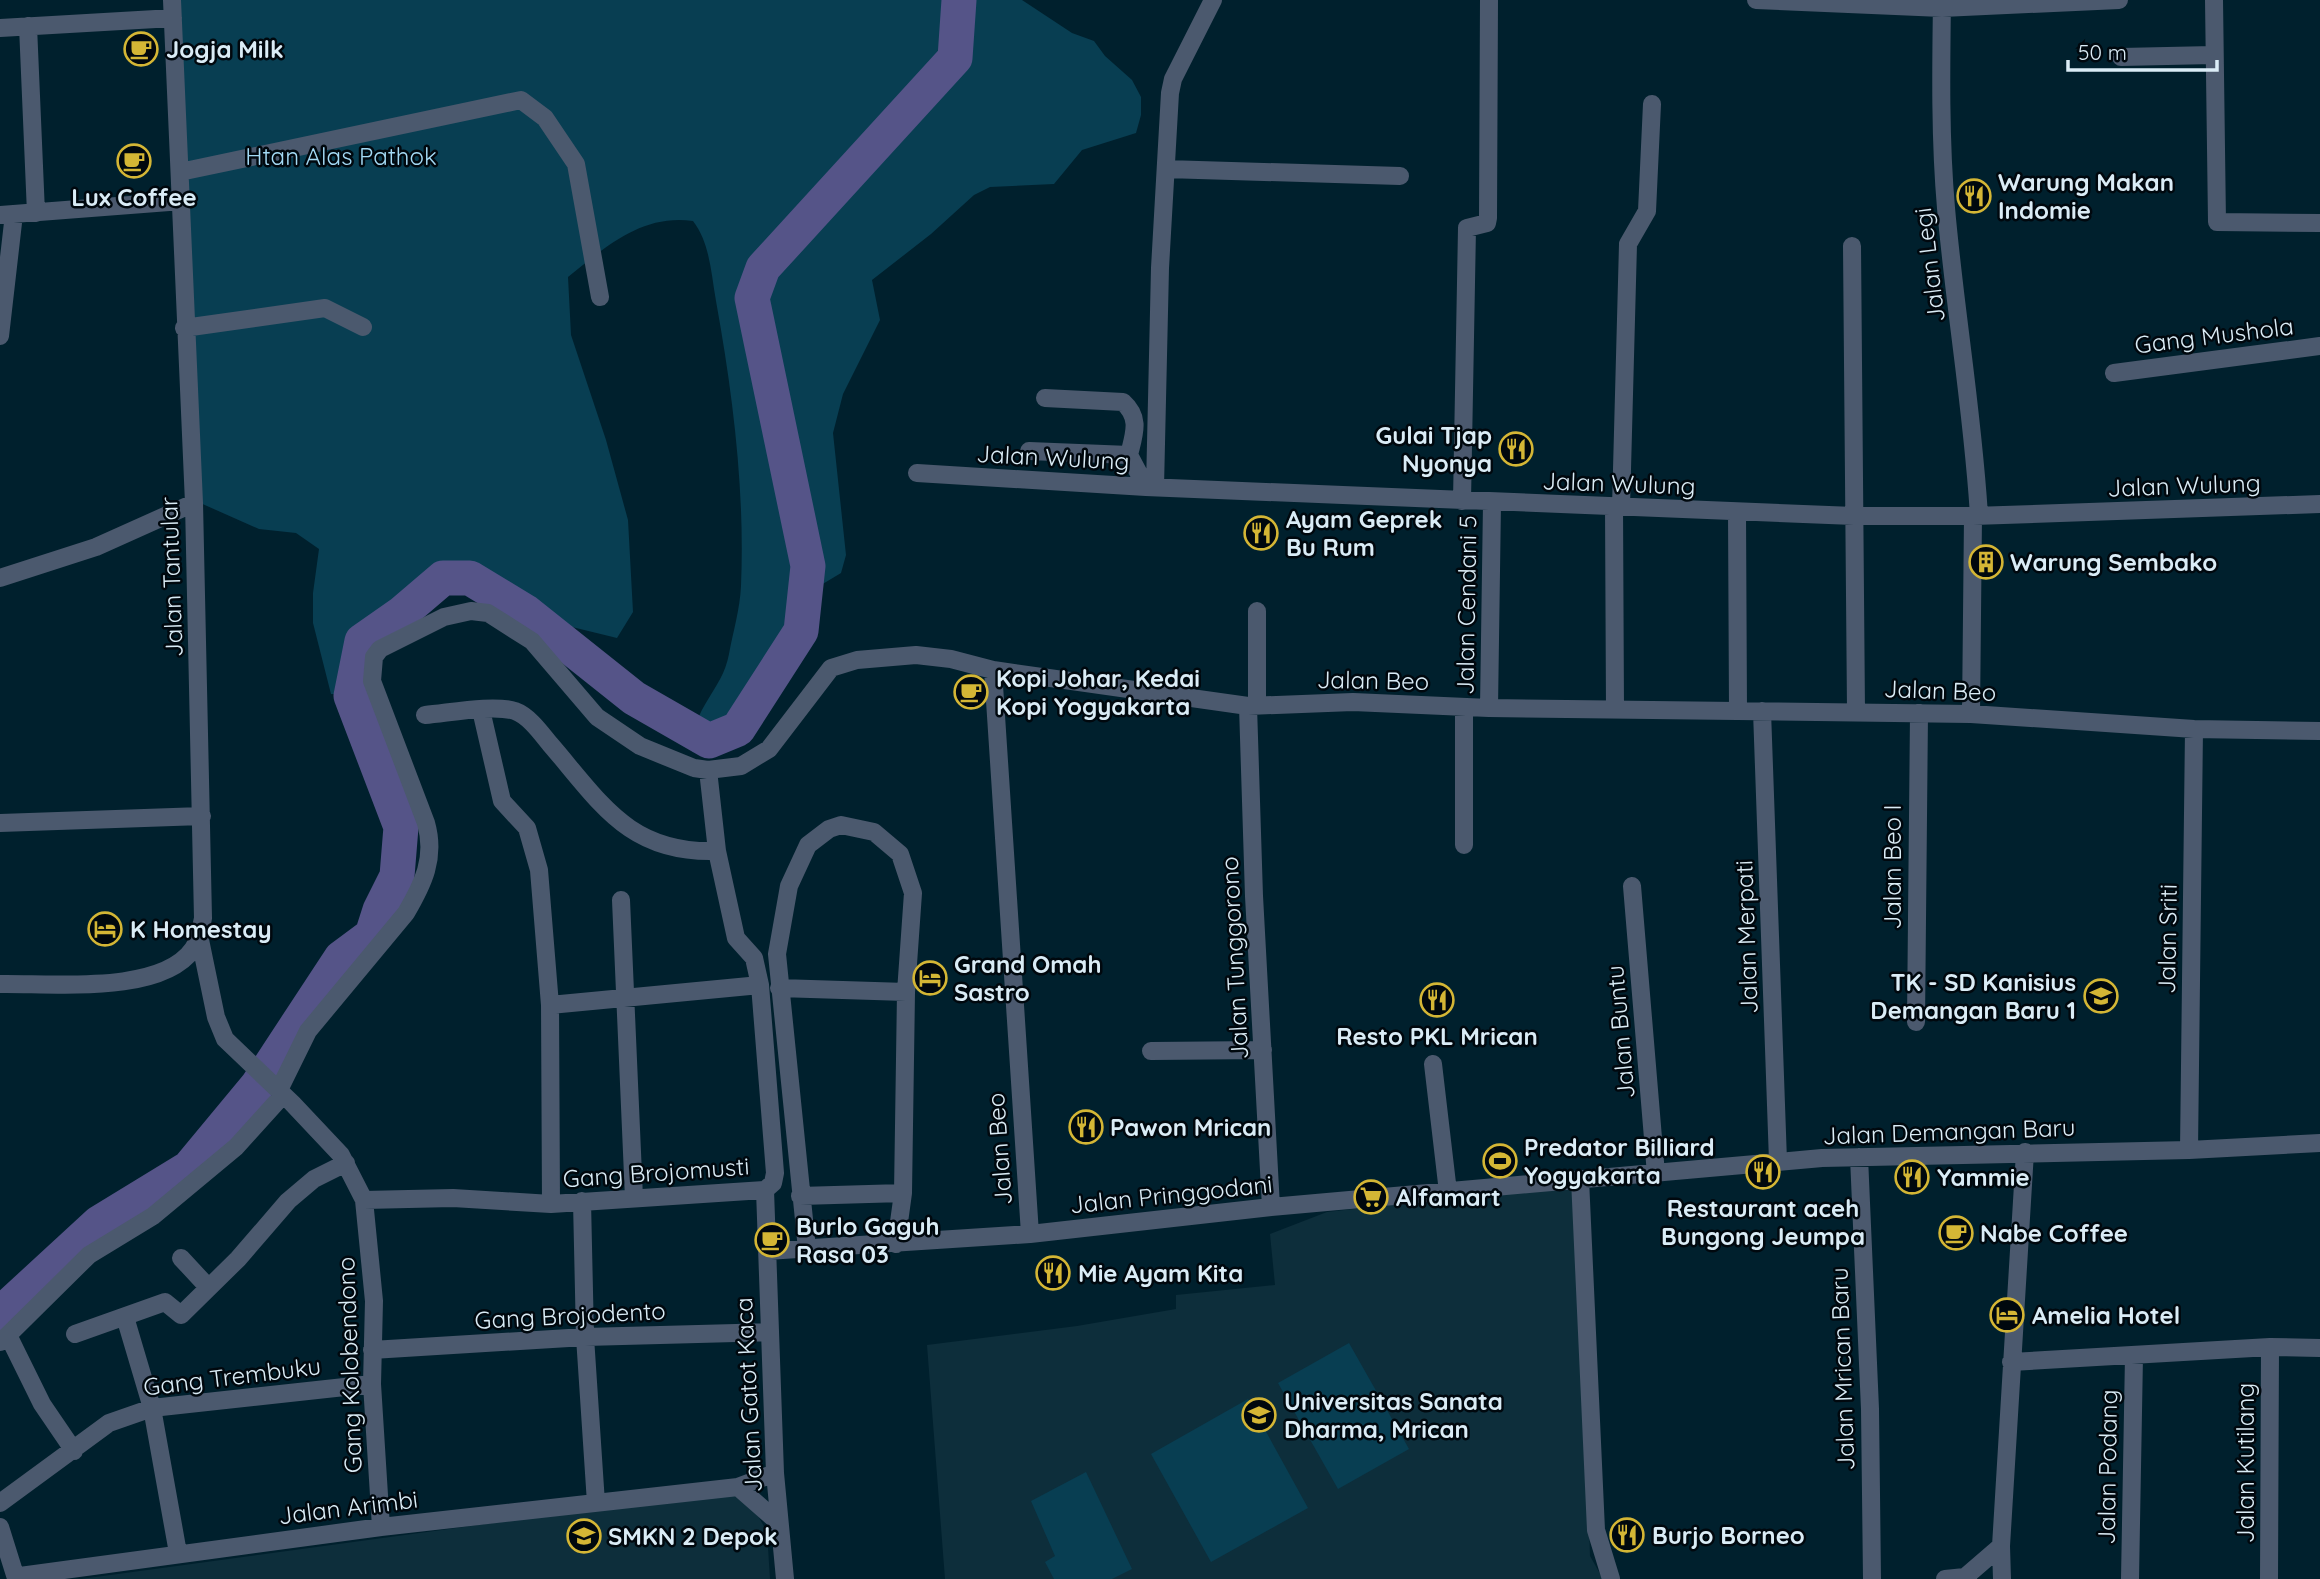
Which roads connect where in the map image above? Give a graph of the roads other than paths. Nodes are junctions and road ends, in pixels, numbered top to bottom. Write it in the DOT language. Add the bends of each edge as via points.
graph roads {
  1 [pos="1213,0"];
  2 [pos="1489,0"];
  3 [pos="1756,0"];
  4 [pos="2119,0"];
  5 [pos="2214,0"];
  6 [pos="1942,4"];
  7 [pos="173,9"];
  8 [pos="28,26"];
  9 [pos="0,28"];
  10 [pos="2213,55"];
  11 [pos="2121,57"];
  12 [pos="1652,104"];
  13 [pos="1166,169"];
  14 [pos="180,172"];
  15 [pos="1400,176"];
  16 [pos="182,201"];
  17 [pos="36,213"];
  18 [pos="7,214"];
  19 [pos="2320,223"];
  20 [pos="1852,246"];
  21 [pos="600,297"];
  22 [pos="363,327"];
  23 [pos="184,328"];
  24 [pos="0,336"];
  25 [pos="2320,346"];
  26 [pos="2114,373"];
  27 [pos="1045,398"];
  28 [pos="1030,451"];
  29 [pos="1129,455"];
  30 [pos="917,473"];
  31 [pos="1150,487"];
  32 [pos="1462,501"];
  33 [pos="194,503"];
  34 [pos="1492,503"];
  35 [pos="2320,504"];
  36 [pos="1617,507"];
  37 [pos="1737,512"];
  38 [pos="1854,516"];
  39 [pos="1976,516"];
  40 [pos="0,578"];
  41 [pos="1257,611"];
  42 [pos="993,670"];
  43 [pos="1252,706"];
  44 [pos="1464,707"];
  45 [pos="1489,708"];
  46 [pos="1615,709"];
  47 [pos="481,710"];
  48 [pos="1738,711"];
  49 [pos="1762,711"];
  50 [pos="1856,711"];
  51 [pos="1919,713"];
  52 [pos="1971,714"];
  53 [pos="425,715"];
  54 [pos="2194,729"];
  55 [pos="2320,731"];
  56 [pos="708,770"];
  57 [pos="202,816"];
  58 [pos="0,823"];
  59 [pos="1464,845"];
  60 [pos="717,851"];
  61 [pos="1632,886"];
  62 [pos="621,901"];
  63 [pos="199,935"];
  64 [pos="0,984"];
  65 [pos="760,985"];
  66 [pos="779,988"];
  67 [pos="906,992"];
  68 [pos="626,998"];
  69 [pos="550,1005"];
  70 [pos="1916,1022"];
  71 [pos="1263,1050"];
  72 [pos="1151,1051"];
  73 [pos="1433,1064"];
  74 [pos="281,1092"];
  75 [pos="2320,1143"];
  76 [pos="2189,1150"];
  77 [pos="2025,1152"];
  78 [pos="1859,1157"];
  79 [pos="1778,1161"];
  80 [pos="346,1163"];
  81 [pos="1656,1174"];
  82 [pos="1580,1179"];
  83 [pos="765,1190"];
  84 [pos="1448,1192"];
  85 [pos="903,1193"];
  86 [pos="800,1196"];
  87 [pos="634,1198"];
  88 [pos="364,1200"];
  89 [pos="582,1201"];
  90 [pos="551,1204"];
  91 [pos="1271,1207"];
  92 [pos="1030,1234"];
  93 [pos="896,1244"];
  94 [pos="807,1249"];
  95 [pos="767,1251"];
  96 [pos="181,1258"];
  97 [pos="208,1287"];
  98 [pos="125,1317"];
  99 [pos="770,1332"];
  100 [pos="75,1334"];
  101 [pos="585,1337"];
  102 [pos="4,1338"];
  103 [pos="2270,1347"];
  104 [pos="2320,1348"];
  105 [pos="372,1350"];
  106 [pos="2134,1356"];
  107 [pos="2011,1362"];
  108 [pos="372,1384"];
  109 [pos="152,1408"];
  110 [pos="74,1451"];
  111 [pos="775,1473"];
  112 [pos="738,1488"];
  113 [pos="0,1503"];
  114 [pos="596,1503"];
  115 [pos="779,1522"];
  116 [pos="0,1527"];
  117 [pos="381,1527"];
  118 [pos="2001,1546"];
  119 [pos="178,1553"];
  120 [pos="1966,1578"];
  121 [pos="785,1579"];
  122 [pos="1611,1579"];
  123 [pos="1872,1579"];
  124 [pos="1945,1579"];
  125 [pos="2002,1579"];
  126 [pos="2130,1579"];
  127 [pos="2269,1579"];
  1 -- 13 [label="street" via="1173,79"];
  2 -- 32 [label="street" via="1488,218 1487,223 1467,228"];
  3 -- 6 [label="street"];
  4 -- 6 [label="street"];
  5 -- 10 [label="street"];
  6 -- 39 [label="street, Jalan Legi" via="1940,113 1946,209 1970,404"];
  7 -- 8 [label="street"];
  7 -- 14 [label="street, Jalan Tantular"];
  8 -- 9 [label="street"];
  8 -- 17 [label="street"];
  10 -- 11 [label="street"];
  10 -- 19 [label="street" via="2217,222"];
  12 -- 36 [label="street" via="1647,211 1628,244"];
  13 -- 15 [label="street"];
  13 -- 31 [label="street"];
  14 -- 16 [label="street, Jalan Tantular"];
  14 -- 21 [label="street" via="521,100 545,118 576,164"];
  16 -- 17 [label="street"];
  16 -- 23 [label="street, Jalan Tantular"];
  17 -- 18 [label="street"];
  18 -- 24 [label="street"];
  20 -- 38 [label="street"];
  22 -- 23 [label="street" via="325,308"];
  23 -- 33 [label="street, Jalan Tantular"];
  25 -- 26 [label="street, Gang Mushola"];
  27 -- 29 [label="street" via="1123,402 1134,412 1136,423"];
  28 -- 29 [label="street"];
  29 -- 31 [label="street"];
  30 -- 31 [label="street, Jalan Wulung"];
  31 -- 32 [label="street, Jalan Wulung"];
  32 -- 34 [label="street, Jalan Wulung"];
  33 -- 40 [label="street" via="96,547"];
  33 -- 57 [label="street, Jalan Tantular"];
  34 -- 36 [label="street, Jalan Wulung"];
  34 -- 45 [label="street, Jalan Cendani 5"];
  35 -- 39 [label="street, Jalan Wulung"];
  36 -- 37 [label="street, Jalan Wulung"];
  36 -- 46 [label="street"];
  37 -- 38 [label="street, Jalan Wulung"];
  37 -- 48 [label="street"];
  38 -- 39 [label="street, Jalan Wulung"];
  38 -- 50 [label="street"];
  39 -- 52 [label="street, Jalan Legi"];
  41 -- 43 [label="street, Jalan Tunggorono"];
  42 -- 43 [label="street, Jalan Beo"];
  42 -- 56 [label="street" via="916,655 843,663 826,672 769,749 741,766"];
  42 -- 92 [label="street, Jalan Beo"];
  43 -- 44 [label="street, Jalan Beo" via="1353,702"];
  43 -- 71 [label="street, Jalan Tunggorono" via="1254,896"];
  44 -- 45 [label="street, Jalan Beo"];
  44 -- 59 [label="street"];
  45 -- 46 [label="street, Jalan Beo"];
  46 -- 48 [label="street, Jalan Beo"];
  47 -- 53 [label="street"];
  47 -- 60 [label="street" via="522,714 631,832 682,850"];
  47 -- 69 [label="street" via="502,801 527,828 537,858"];
  48 -- 49 [label="street, Jalan Beo"];
  49 -- 50 [label="street, Jalan Beo"];
  49 -- 79 [label="street, Jalan Merpati"];
  50 -- 51 [label="street, Jalan Beo"];
  51 -- 52 [label="street, Jalan Beo"];
  51 -- 70 [label="street, Jalan Beo I"];
  52 -- 54 [label="street, Jalan Beo"];
  54 -- 55 [label="street, Jalan Beo"];
  54 -- 76 [label="street, Jalan Sriti"];
  56 -- 60 [label="street, Jalan Gatot Kaca"];
  56 -- 74 [label="street" via="640,746 597,717 532,641 488,613 471,611 444,617 380,649 374,657 372,681 429,835 426,875 393,931 308,1031"];
  57 -- 58 [label="street"];
  57 -- 63 [label="street, Jalan Tantular" via="203,918"];
  60 -- 65 [label="street, Jalan Gatot Kaca" via="736,938 754,958"];
  61 -- 81 [label="street, Jalan Buntu"];
  62 -- 68 [label="street"];
  63 -- 64 [label="street, Jalan Tantular" via="177,965 159,975 128,981"];
  63 -- 74 [label="street" via="225,1039"];
  65 -- 68 [label="street"];
  65 -- 83 [label="street, Jalan Gatot Kaca" via="775,1173 773,1184"];
  66 -- 67 [label="street"];
  66 -- 67 [label="street" via="777,954 789,886 808,845 841,825 874,832 900,854 913,893"];
  66 -- 86 [label="street"];
  67 -- 85 [label="street"];
  68 -- 69 [label="street"];
  68 -- 87 [label="street"];
  69 -- 90 [label="street"];
  71 -- 72 [label="street"];
  71 -- 91 [label="street, Jalan Tunggorono"];
  73 -- 84 [label="street"];
  74 -- 80 [label="street"];
  74 -- 102 [label="street" via="236,1147 153,1216 89,1255"];
  75 -- 76 [label="street, Jalan Demangan Baru"];
  76 -- 77 [label="street, Jalan Demangan Baru"];
  77 -- 78 [label="street, Jalan Demangan Baru"];
  77 -- 107 [label="street"];
  78 -- 79 [label="street, Jalan Demangan Baru"];
  78 -- 123 [label="street, Jalan Mrican Baru"];
  79 -- 81 [label="street, Jalan Demangan Baru"];
  80 -- 88 [label="street"];
  80 -- 97 [label="street" via="313,1179 288,1201"];
  81 -- 82 [label="street, Jalan Demangan Baru"];
  82 -- 84 [label="street, Jalan Pringgodani"];
  82 -- 122 [label="street" via="1596,1530"];
  83 -- 87 [label="street, Gang Brojomusti"];
  83 -- 95 [label="street, Jalan Gatot Kaca"];
  84 -- 91 [label="street, Jalan Pringgodani"];
  85 -- 86 [label="street"];
  85 -- 93 [label="street"];
  86 -- 94 [label="street"];
  87 -- 89 [label="street, Gang Brojomusti"];
  88 -- 90 [label="street, Gang Brojomusti" via="453,1198"];
  88 -- 105 [label="street, Gang Kolobendono" via="374,1301"];
  89 -- 90 [label="street, Gang Brojomusti"];
  89 -- 101 [label="street"];
  91 -- 92 [label="street, Jalan Pringgodani"];
  92 -- 93 [label="street, Jalan Pringgodani"];
  93 -- 94 [label="street, Jalan Pringgodani"];
  94 -- 95 [label="street, Jalan Pringgodani"];
  95 -- 99 [label="street, Jalan Gatot Kaca"];
  96 -- 97 [label="street"];
  97 -- 98 [label="street" via="181,1315 164,1303"];
  98 -- 100 [label="street"];
  98 -- 109 [label="street"];
  99 -- 101 [label="street, Gang Brojodento"];
  99 -- 111 [label="street, Jalan Gatot Kaca"];
  101 -- 105 [label="street, Gang Brojodento"];
  101 -- 114 [label="street"];
  102 -- 110 [label="street"];
  103 -- 104 [label="street"];
  103 -- 106 [label="street"];
  103 -- 127 [label="street, Jalan Kutilang"];
  105 -- 108 [label="street, Gang Kolobendono"];
  106 -- 107 [label="street"];
  106 -- 126 [label="street, Jalan Podang"];
  107 -- 118 [label="street"];
  108 -- 109 [label="street, Gang Trembuku"];
  108 -- 117 [label="street, Gang Kolobendono"];
  109 -- 110 [label="street, Gang Trembuku" via="109,1423"];
  109 -- 119 [label="street"];
  110 -- 113 [label="street, Gang Trembuku"];
  111 -- 112 [label="street, Jalan Arimbi"];
  111 -- 115 [label="street, Jalan Gatot Kaca"];
  112 -- 114 [label="street, Jalan Arimbi"];
  112 -- 115 [label="street"];
  114 -- 117 [label="street, Jalan Arimbi"];
  115 -- 121 [label="street, Jalan Gatot Kaca"];
  116 -- 119 [label="street, Jalan Arimbi" via="15,1575"];
  117 -- 119 [label="street, Jalan Arimbi"];
  118 -- 120 [label="street"];
  118 -- 125 [label="street"];
  120 -- 124 [label="street"];
}
